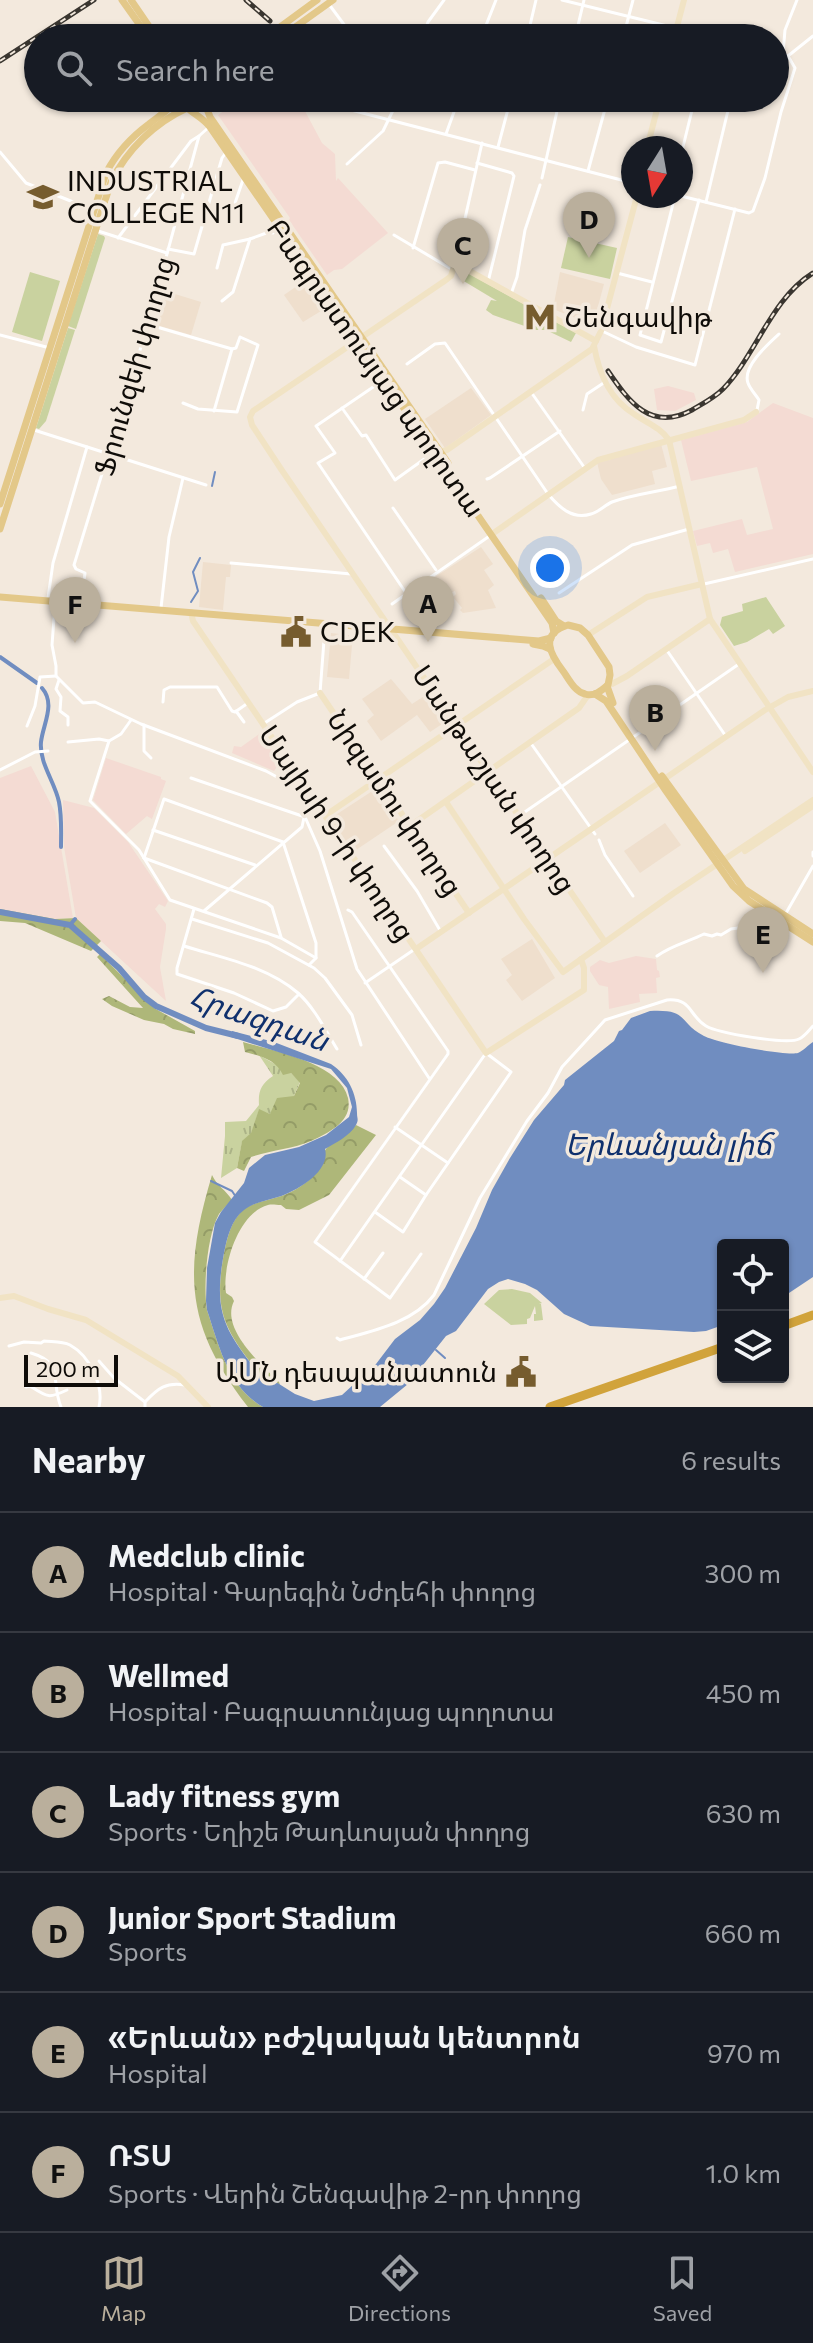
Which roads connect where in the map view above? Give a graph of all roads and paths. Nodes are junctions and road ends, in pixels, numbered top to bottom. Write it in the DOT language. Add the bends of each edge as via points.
graph roads {
  1 [pos="122,0"];
  2 [pos="131,0"];
  3 [pos="317,0"];
  4 [pos="444,0"];
  5 [pos="496,0"];
  6 [pos="536,0"];
  7 [pos="562,0"];
  8 [pos="633,0"];
  9 [pos="684,0"];
  10 [pos="797,0"];
  11 [pos="331,2"];
  12 [pos="584,3"];
  13 [pos="628,17"];
  14 [pos="139,24"];
  15 [pos="147,24"];
  16 [pos="284,24"];
  17 [pos="300,24"];
  18 [pos="345,24"];
  19 [pos="427,24"];
  20 [pos="487,24"];
  21 [pos="530,24"];
  22 [pos="579,24"];
  23 [pos="626,24"];
  24 [pos="657,24"];
  25 [pos="678,24"];
  26 [pos="787,24"];
  27 [pos="813,36"];
  28 [pos="789,53"];
  29 [pos="789,58"];
  30 [pos="789,88"];
  31 [pos="164,112"];
  32 [pos="180,112"];
  33 [pos="193,112"];
  34 [pos="208,112"];
  35 [pos="359,112"];
  36 [pos="393,112"];
  37 [pos="454,112"];
  38 [pos="507,112"];
  39 [pos="557,112"];
  40 [pos="604,112"];
  41 [pos="656,112"];
  42 [pos="692,112"];
  43 [pos="728,112"];
  44 [pos="781,112"];
  45 [pos="390,120"];
  46 [pos="210,127"];
  47 [pos="446,134"];
  48 [pos="199,136"];
  49 [pos="650,136"];
  50 [pos="686,136"];
  51 [pos="482,143"];
  52 [pos="498,147"];
  53 [pos="227,151"];
  54 [pos="0,152"];
  55 [pos="122,154"];
  56 [pos="546,159"];
  57 [pos="477,163"];
  58 [pos="347,164"];
  59 [pos="475,170"];
  60 [pos="588,171"];
  61 [pos="244,176"];
  62 [pos="542,178"];
  63 [pos="621,180"];
  64 [pos="540,185"];
  65 [pos="693,199"];
  66 [pos="699,200"];
  67 [pos="706,202"];
  68 [pos="235,203"];
  69 [pos="634,208"];
  70 [pos="675,208"];
  71 [pos="735,209"];
  72 [pos="98,212"];
  73 [pos="280,228"];
  74 [pos="96,231"];
  75 [pos="394,235"];
  76 [pos="118,238"];
  77 [pos="250,239"];
  78 [pos="413,248"];
  79 [pos="168,251"];
  80 [pos="454,266"];
  81 [pos="217,268"];
  82 [pos="617,273"];
  83 [pos="488,282"];
  84 [pos="653,283"];
  85 [pos="511,294"];
  86 [pos="222,301"];
  87 [pos="148,324"];
  88 [pos="601,331"];
  89 [pos="779,334"];
  90 [pos="0,335"];
  91 [pos="360,338"];
  92 [pos="595,343"];
  93 [pos="54,349"];
  94 [pos="232,349"];
  95 [pos="407,364"];
  96 [pos="385,379"];
  97 [pos="605,382"];
  98 [pos="531,392"];
  99 [pos="183,403"];
  100 [pos="342,408"];
  101 [pos="583,410"];
  102 [pos="214,412"];
  103 [pos="756,412"];
  104 [pos="496,416"];
  105 [pos="32,430"];
  106 [pos="560,431"];
  107 [pos="669,440"];
  108 [pos="87,447"];
  109 [pos="437,452"];
  110 [pos="109,454"];
  111 [pos="523,456"];
  112 [pos="585,468"];
  113 [pos="183,478"];
  114 [pos="487,479"];
  115 [pos="206,485"];
  116 [pos="680,486"];
  117 [pos="8,493"];
  118 [pos="548,494"];
  119 [pos="3,504"];
  120 [pos="393,508"];
  121 [pos="0,529"];
  122 [pos="689,529"];
  123 [pos="493,534"];
  124 [pos="813,559"];
  125 [pos="231,563"];
  126 [pos="437,571"];
  127 [pos="354,574"];
  128 [pos="702,584"];
  129 [pos="406,593"];
  130 [pos="559,593"];
  131 [pos="0,599"];
  132 [pos="51,603"];
  133 [pos="81,603"];
  134 [pos="392,604"];
  135 [pos="161,610"];
  136 [pos="191,614"];
  137 [pos="710,619"];
  138 [pos="564,626"];
  139 [pos="325,627"];
  140 [pos="393,630"];
  141 [pos="553,635"];
  142 [pos="588,635"];
  143 [pos="550,649"];
  144 [pos="666,649"];
  145 [pos="554,659"];
  146 [pos="739,664"];
  147 [pos="609,667"];
  148 [pos="58,678"];
  149 [pos="618,679"];
  150 [pos="607,685"];
  151 [pos="813,691"];
  152 [pos="320,693"];
  153 [pos="696,693"];
  154 [pos="588,694"];
  155 [pos="163,702"];
  156 [pos="248,703"];
  157 [pos="769,708"];
  158 [pos="236,711"];
  159 [pos="132,719"];
  160 [pos="244,722"];
  161 [pos="68,725"];
  162 [pos="144,725"];
  163 [pos="262,725"];
  164 [pos="27,726"];
  165 [pos="457,726"];
  166 [pos="633,736"];
  167 [pos="727,736"];
  168 [pos="109,741"];
  169 [pos="68,742"];
  170 [pos="530,742"];
  171 [pos="48,751"];
  172 [pos="151,758"];
  173 [pos="0,770"];
  174 [pos="489,771"];
  175 [pos="813,772"];
  176 [pos="191,778"];
  177 [pos="378,779"];
  178 [pos="664,779"];
  179 [pos="304,786"];
  180 [pos="561,786"];
  181 [pos="309,794"];
  182 [pos="446,802"];
  183 [pos="813,803"];
  184 [pos="326,815"];
  185 [pos="519,816"];
  186 [pos="305,817"];
  187 [pos="410,826"];
  188 [pos="153,830"];
  189 [pos="593,832"];
  190 [pos="599,840"];
  191 [pos="283,842"];
  192 [pos="384,846"];
  193 [pos="144,858"];
  194 [pos="548,859"];
  195 [pos="721,864"];
  196 [pos="256,865"];
  197 [pos="813,866"];
  198 [pos="228,889"];
  199 [pos="504,889"];
  200 [pos="633,896"];
  201 [pos="194,908"];
  202 [pos="348,910"];
  203 [pos="204,911"];
  204 [pos="469,913"];
  205 [pos="773,914"];
  206 [pos="784,916"];
  207 [pos="192,919"];
  208 [pos="441,932"];
  209 [pos="813,934"];
  210 [pos="281,938"];
  211 [pos="605,942"];
  212 [pos="813,942"];
  213 [pos="184,946"];
  214 [pos="416,949"];
  215 [pos="657,956"];
  216 [pos="316,958"];
  217 [pos="581,959"];
  218 [pos="309,965"];
  219 [pos="390,967"];
  220 [pos="365,983"];
  221 [pos="300,994"];
  222 [pos="813,1026"];
  223 [pos="361,1045"];
  224 [pos="337,1049"];
  225 [pos="486,1053"];
  226 [pos="429,1078"];
  227 [pos="395,1127"];
  228 [pos="422,1145"];
  229 [pos="448,1164"];
  230 [pos="400,1177"];
  231 [pos="426,1195"];
  232 [pos="375,1212"];
  233 [pos="383,1253"];
  234 [pos="421,1254"];
  235 [pos="340,1261"];
  236 [pos="364,1279"];
  237 [pos="0,1298"];
  238 [pos="813,1318"];
  239 [pos="789,1326"];
  240 [pos="337,1338"];
  241 [pos="9,1346"];
  242 [pos="717,1352"];
  243 [pos="717,1352"];
  244 [pos="31,1353"];
  245 [pos="99,1361"];
  246 [pos="187,1385"];
  247 [pos="29,1386"];
  248 [pos="67,1390"];
  249 [pos="56,1395"];
  250 [pos="145,1404"];
  251 [pos="61,1407"];
  252 [pos="99,1407"];
  253 [pos="208,1407"];
  254 [pos="550,1407"];
  255 [pos="567,1407"];
  1 -- 14 [label="main road"];
  2 -- 15 [label="main road"];
  3 -- 16 [label="main road"];
  4 -- 19 [label="street"];
  5 -- 20 [label="street"];
  6 -- 21 [label="street"];
  7 -- 12 [label="street"];
  8 -- 13 [label="street"];
  9 -- 25 [label="street"];
  10 -- 26 [label="street"];
  11 -- 17 [label="main road"];
  11 -- 18 [label="street"];
  12 -- 13 [label="street"];
  12 -- 22 [label="street"];
  13 -- 23 [label="street"];
  13 -- 24 [label="street"];
  27 -- 28 [label="street"];
  29 -- 30 [label="street" via="794,73"];
  31 -- 55 [label="main road"];
  32 -- 55 [label="main road"];
  33 -- 46 [label="main road, Բագրատունյաց պողոտա"];
  34 -- 91 [label="main road, Բագրատունյաց պողոտա"];
  35 -- 45 [label="street"];
  36 -- 45 [label="street"];
  37 -- 47 [label="street"];
  38 -- 52 [label="street"];
  39 -- 56 [label="street"];
  40 -- 60 [label="street"];
  41 -- 49 [label="street"];
  42 -- 50 [label="street"];
  43 -- 67 [label="street"];
  44 -- 71 [label="street" via="755,207 749,213"];
  45 -- 47 [label="street"];
  45 -- 58 [label="street"];
  46 -- 48 [label="street"];
  46 -- 53 [label="main road, Բագրատունյաց պողոտա"];
  47 -- 51 [label="street"];
  48 -- 76 [label="street"];
  48 -- 79 [label="street, Ֆրունզեի փողոց"];
  51 -- 52 [label="street"];
  51 -- 57 [label="street"];
  52 -- 56 [label="street"];
  53 -- 61 [label="main road, Բագրատունյաց պողոտա"];
  53 -- 79 [label="street" via="194,254"];
  54 -- 72 [label="street" via="26,183"];
  55 -- 72 [label="main road"];
  56 -- 60 [label="street"];
  56 -- 62 [label="street"];
  57 -- 59 [label="street"];
  57 -- 83 [label="street" via="514,176"];
  59 -- 78 [label="street" via="438,163"];
  59 -- 80 [label="street"];
  60 -- 63 [label="street"];
  61 -- 68 [label="street"];
  61 -- 73 [label="main road, Բագրատունյաց պողոտա"];
  64 -- 85 [label="street"];
  65 -- 66 [label="street"];
  66 -- 67 [label="street"];
  66 -- 84 [label="street" via="661,342 640,335"];
  67 -- 71 [label="street"];
  69 -- 82 [label="street"];
  70 -- 84 [label="street"];
  71 -- 88 [label="street" via="695,365"];
  72 -- 74 [label="main road"];
  72 -- 93 [label="main road"];
  73 -- 77 [label="street"];
  73 -- 91 [label="main road, Բագրատունյաց պողոտա"];
  74 -- 76 [label="street"];
  74 -- 93 [label="main road"];
  75 -- 78 [label="street"];
  76 -- 79 [label="street"];
  77 -- 81 [label="street" via="223,245"];
  77 -- 86 [label="street" via="233,292"];
  78 -- 80 [label="street"];
  79 -- 87 [label="street, Ֆրունզեի փողոց"];
  80 -- 83 [label="street"];
  80 -- 91 [label="street" via="446,280"];
  82 -- 84 [label="street"];
  82 -- 88 [label="street"];
  83 -- 85 [label="street"];
  85 -- 92 [label="street"];
  87 -- 94 [label="street"];
  87 -- 110 [label="street, Ֆրունզեի փողոց"];
  88 -- 92 [label="street"];
  89 -- 103 [label="street" via="747,371 759,400"];
  90 -- 93 [label="street"];
  91 -- 96 [label="main road, Բագրատունյաց պողոտա"];
  91 -- 109 [label="main road, Բագրատունյաց պողոտա"];
  91 -- 127 [label="street, Մանթաշյան փողոց" via="250,417"];
  92 -- 97 [label="street"];
  92 -- 98 [label="street"];
  93 -- 105 [label="main road"];
  93 -- 117 [label="main road"];
  94 -- 102 [label="street"];
  94 -- 102 [label="street" via="240,337 258,346 239,409"];
  95 -- 104 [label="street" via="445,343"];
  96 -- 100 [label="street"];
  96 -- 109 [label="main road, Բագրատունյաց պողոտա"];
  97 -- 101 [label="street" via="587,394"];
  97 -- 107 [label="street" via="624,407"];
  98 -- 104 [label="street"];
  98 -- 106 [label="street"];
  99 -- 102 [label="street"];
  100 -- 109 [label="street" via="395,480"];
  100 -- 129 [label="street" via="316,426 335,453 318,463"];
  103 -- 107 [label="street"];
  104 -- 109 [label="street"];
  104 -- 111 [label="street"];
  105 -- 108 [label="street"];
  105 -- 117 [label="main road"];
  106 -- 111 [label="street"];
  106 -- 112 [label="street"];
  107 -- 112 [label="street"];
  107 -- 116 [label="street"];
  108 -- 110 [label="street"];
  108 -- 132 [label="street" via="53,563"];
  109 -- 123 [label="main road, Բագրատունյաց պողոտա"];
  110 -- 113 [label="street"];
  110 -- 133 [label="street, Ֆրունզեի փողոց" via="74,565 85,573"];
  111 -- 114 [label="street"];
  111 -- 118 [label="street"];
  112 -- 118 [label="street"];
  113 -- 115 [label="street"];
  113 -- 135 [label="street" via="169,537"];
  116 -- 118 [label="street" via="611,502 583,515 567,512"];
  116 -- 122 [label="street"];
  117 -- 119 [label="main road"];
  118 -- 123 [label="street"];
  119 -- 121 [label="main road"];
  120 -- 126 [label="street"];
  122 -- 128 [label="street"];
  122 -- 130 [label="street" via="632,545"];
  123 -- 126 [label="street"];
  123 -- 138 [label="main road, Բագրատունյաց պողոտա"];
  123 -- 141 [label="main road, Բագրատունյաց պողոտա" via="552,623"];
  124 -- 128 [label="street"];
  125 -- 127 [label="street"];
  126 -- 129 [label="street"];
  127 -- 140 [label="street, Մանթաշյան փողոց"];
  128 -- 137 [label="street"];
  128 -- 142 [label="street" via="647,597"];
  129 -- 134 [label="street"];
  131 -- 132 [label="main road"];
  132 -- 133 [label="main road"];
  132 -- 136 [label="main road"];
  132 -- 148 [label="street"];
  133 -- 135 [label="main road"];
  135 -- 136 [label="main road"];
  136 -- 139 [label="main road"];
  136 -- 140 [label="main road"];
  136 -- 156 [label="street, Մայիսի 9-ի փողոց"];
  137 -- 144 [label="street"];
  137 -- 146 [label="street"];
  138 -- 141 [label="main road"];
  138 -- 142 [label="main road"];
  139 -- 140 [label="main road"];
  139 -- 152 [label="street"];
  140 -- 141 [label="main road" via="539,641"];
  140 -- 143 [label="main road"];
  140 -- 165 [label="street, Մանթաշյան փողոց"];
  141 -- 143 [label="main road"];
  142 -- 147 [label="main road"];
  143 -- 145 [label="main road"];
  144 -- 149 [label="street"];
  144 -- 153 [label="street"];
  145 -- 154 [label="main road"];
  145 -- 165 [label="street"];
  146 -- 153 [label="street"];
  146 -- 157 [label="street"];
  147 -- 149 [label="street"];
  147 -- 150 [label="main road"];
  148 -- 159 [label="street" via="83,703 95,702"];
  148 -- 161 [label="street" via="60,711"];
  148 -- 164 [label="street" via="40,677"];
  149 -- 150 [label="street"];
  150 -- 154 [label="main road"];
  150 -- 166 [label="main road"];
  151 -- 157 [label="street"];
  152 -- 163 [label="street"];
  152 -- 177 [label="street, Նիզամու փողոց"];
  153 -- 166 [label="street"];
  153 -- 167 [label="street"];
  154 -- 166 [label="main road" via="606,701"];
  154 -- 170 [label="street" via="584,704"];
  155 -- 158 [label="street" via="164,690 170,687 217,687"];
  156 -- 158 [label="street"];
  156 -- 163 [label="street, Մայիսի 9-ի փողոց"];
  157 -- 167 [label="street"];
  157 -- 175 [label="street"];
  158 -- 160 [label="street"];
  159 -- 162 [label="street"];
  159 -- 168 [label="street"];
  162 -- 172 [label="street" via="144,751"];
  162 -- 179 [label="street" via="297,788"];
  163 -- 179 [label="street, Մայիսի 9-ի փողոց"];
  165 -- 174 [label="street, Մանթաշյան փողոց"];
  165 -- 177 [label="street"];
  166 -- 178 [label="main road"];
  166 -- 180 [label="street"];
  167 -- 178 [label="street"];
  168 -- 169 [label="street"];
  168 -- 193 [label="street" via="90,801"];
  170 -- 174 [label="street"];
  170 -- 180 [label="street"];
  171 -- 173 [label="street"];
  174 -- 182 [label="street"];
  174 -- 185 [label="street, Մանթաշյան փողոց"];
  176 -- 186 [label="street"];
  177 -- 184 [label="street"];
  177 -- 187 [label="street, Նիզամու փողոց"];
  178 -- 189 [label="street"];
  178 -- 195 [label="main road"];
  179 -- 181 [label="street, Մայիսի 9-ի փողոց"];
  180 -- 185 [label="street"];
  180 -- 189 [label="street"];
  181 -- 184 [label="street, Մայիսի 9-ի փողոց"];
  181 -- 186 [label="street"];
  182 -- 187 [label="street"];
  182 -- 199 [label="street"];
  183 -- 195 [label="street"];
  184 -- 214 [label="street, Մայիսի 9-ի փողոց"];
  185 -- 194 [label="street, Մանթաշյան փողոց"];
  186 -- 191 [label="street" via="302,827"];
  186 -- 220 [label="street"];
  187 -- 204 [label="street, Նիզամու փողոց"];
  188 -- 191 [label="street" via="165,799"];
  188 -- 193 [label="street"];
  188 -- 196 [label="street"];
  189 -- 194 [label="street"];
  190 -- 200 [label="street"];
  191 -- 196 [label="street"];
  191 -- 216 [label="street" via="316,943"];
  192 -- 208 [label="street"];
  193 -- 198 [label="street"];
  193 -- 201 [label="street" via="170,900"];
  194 -- 199 [label="street"];
  194 -- 211 [label="street, Մանթաշյան փողոց"];
  195 -- 205 [label="main road"];
  195 -- 211 [label="street"];
  196 -- 198 [label="street"];
  197 -- 206 [label="street"];
  198 -- 203 [label="street"];
  198 -- 210 [label="street" via="271,905"];
  199 -- 204 [label="street"];
  199 -- 217 [label="street" via="562,972"];
  201 -- 203 [label="street"];
  201 -- 207 [label="street"];
  202 -- 219 [label="street"];
  203 -- 210 [label="street"];
  204 -- 208 [label="street"];
  205 -- 206 [label="main road"];
  205 -- 212 [label="main road"];
  205 -- 215 [label="street" via="766,924 704,934"];
  206 -- 209 [label="main road"];
  207 -- 213 [label="street"];
  207 -- 218 [label="street" via="268,943"];
  208 -- 214 [label="street"];
  210 -- 216 [label="street"];
  211 -- 217 [label="street"];
  213 -- 221 [label="street" via="253,967"];
  213 -- 221 [label="street" via="177,974 273,1011"];
  214 -- 219 [label="street"];
  214 -- 225 [label="street, Մայիսի 9-ի փողոց"];
  216 -- 218 [label="street"];
  217 -- 225 [label="street" via="584,990"];
  218 -- 223 [label="street" via="352,1015"];
  219 -- 220 [label="street"];
  219 -- 226 [label="street" via="448,1051"];
  220 -- 226 [label="street"];
  221 -- 224 [label="street"];
  222 -- 240 [label="street" via="797,1040 782,1042 718,1030 704,1025 678,999 605,1020 562,1067 527,1121 480,1198 427,1304 387,1326"];
  225 -- 228 [label="street"];
  225 -- 229 [label="street" via="511,1072"];
  226 -- 227 [label="street"];
  227 -- 228 [label="street"];
  227 -- 235 [label="street" via="315,1242"];
  228 -- 229 [label="street"];
  228 -- 230 [label="street"];
  229 -- 231 [label="street"];
  230 -- 231 [label="street"];
  230 -- 232 [label="street"];
  231 -- 232 [label="street" via="403,1232"];
  232 -- 235 [label="street"];
  233 -- 236 [label="street"];
  234 -- 236 [label="street" via="390,1298"];
  235 -- 236 [label="street"];
  237 -- 246 [label="street" via="14,1296 86,1320"];
  238 -- 239 [label="highway"];
  241 -- 252 [label="street" via="44,1341 71,1346 100,1384"];
  242 -- 254 [label="highway"];
  243 -- 255 [label="highway"];
  244 -- 249 [label="street" via="52,1364"];
  245 -- 250 [label="street"];
  246 -- 250 [label="street" via="171,1383"];
  246 -- 253 [label="street"];
  247 -- 249 [label="street" via="42,1395"];
  248 -- 249 [label="street"];
  249 -- 251 [label="street"];
}
